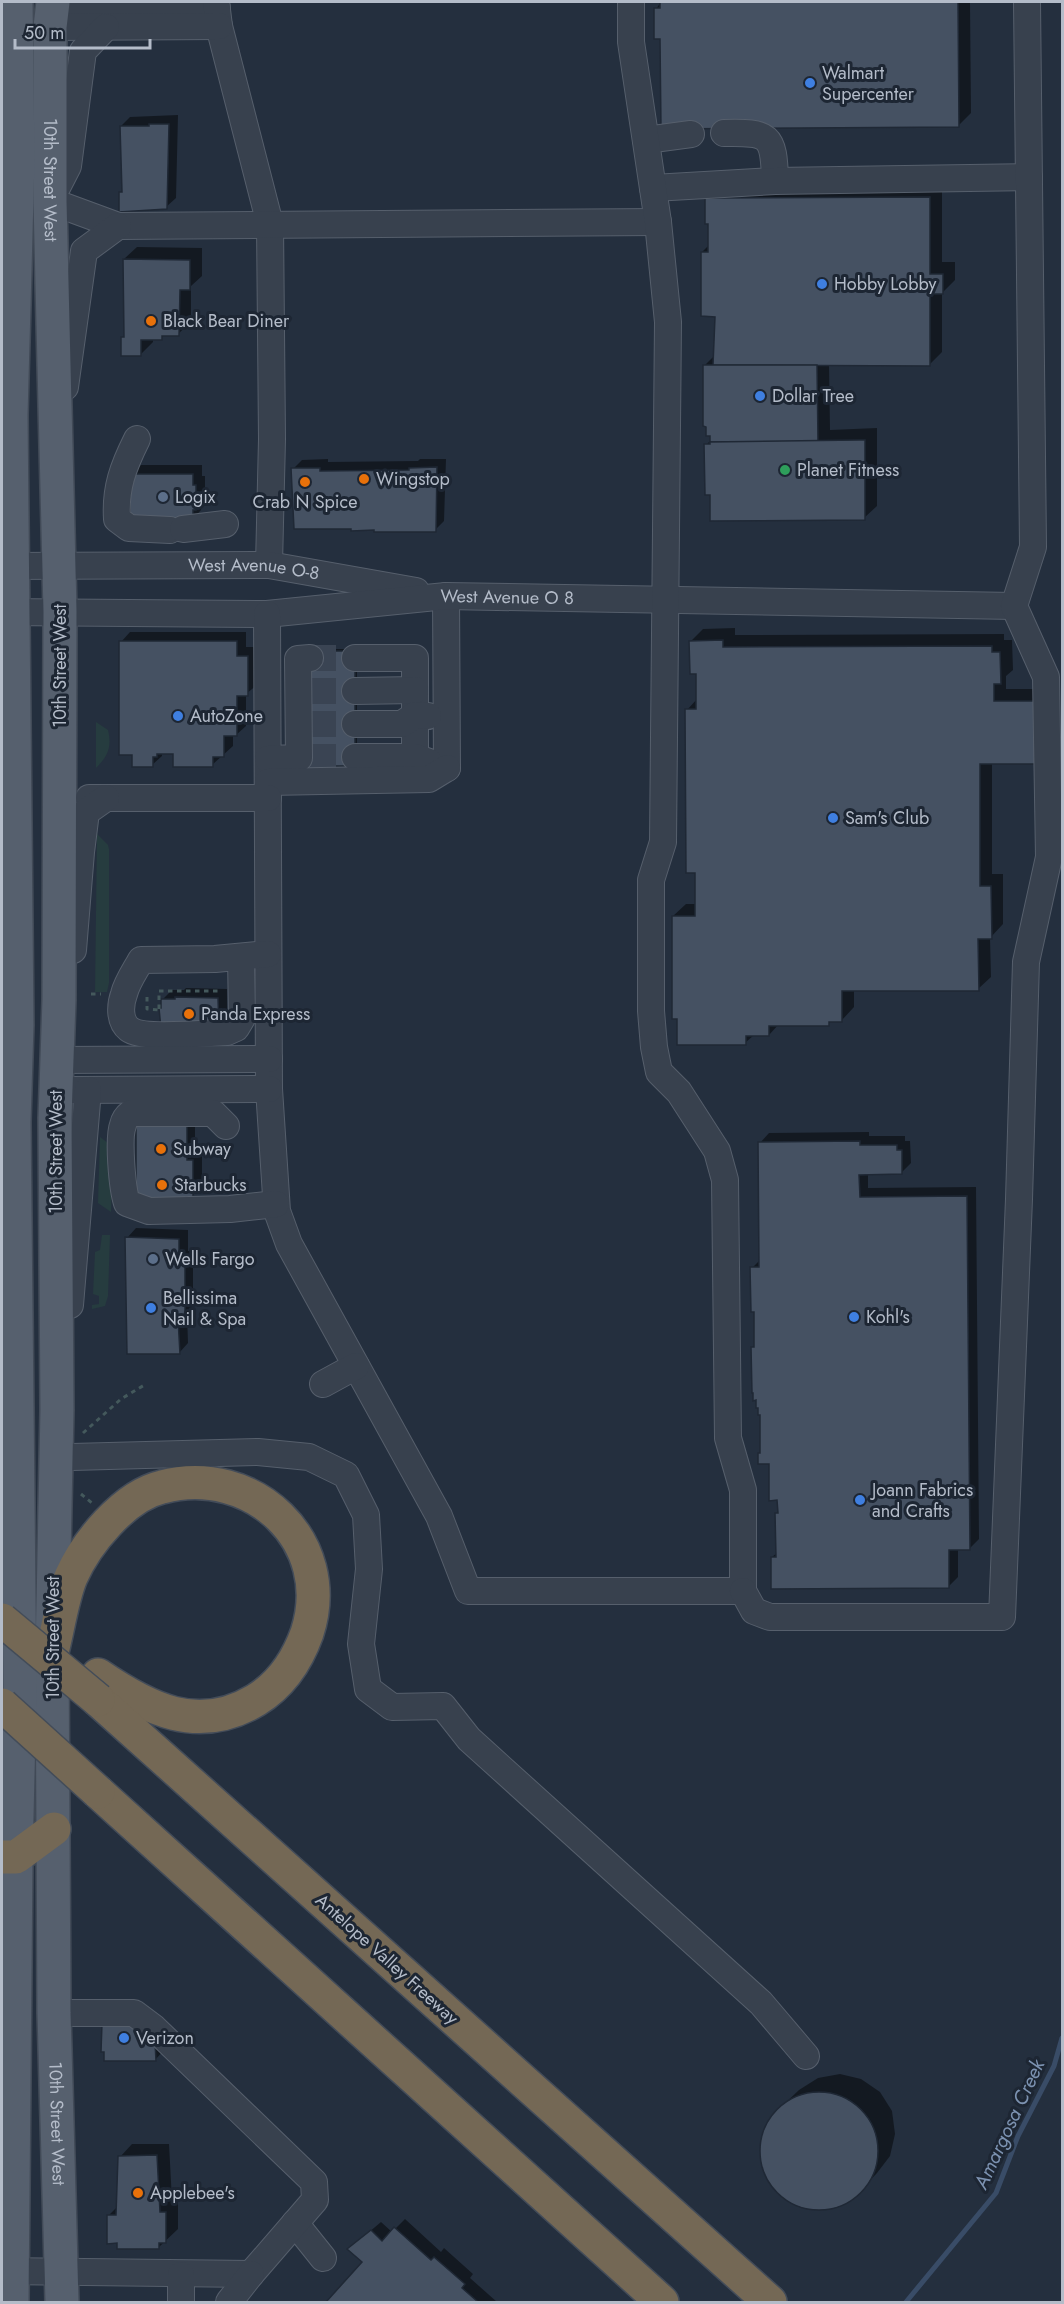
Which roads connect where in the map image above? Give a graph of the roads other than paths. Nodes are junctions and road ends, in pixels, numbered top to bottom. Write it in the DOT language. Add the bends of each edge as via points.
graph roads {
  1 [pos="16,2"];
  2 [pos="631,2"];
  3 [pos="1027,2"];
  4 [pos="49,8"];
  5 [pos="217,12"];
  6 [pos="106,27"];
  7 [pos="691,134"];
  8 [pos="724,134"];
  9 [pos="646,140"];
  10 [pos="1029,177"];
  11 [pos="775,180"];
  12 [pos="653,188"];
  13 [pos="50,201"];
  14 [pos="658,222"];
  15 [pos="270,224"];
  16 [pos="118,226"];
  17 [pos="8,264"];
  18 [pos="137,439"];
  19 [pos="56,448"];
  20 [pos="225,524"];
  21 [pos="269,565"];
  22 [pos="7,566"];
  23 [pos="59,566"];
  24 [pos="446,596"];
  25 [pos="666,601"];
  26 [pos="1014,606"];
  27 [pos="60,612"];
  28 [pos="7,613"];
  29 [pos="267,614"];
  30 [pos="310,658"];
  31 [pos="355,658"];
  32 [pos="355,691"];
  33 [pos="415,703"];
  34 [pos="447,716"];
  35 [pos="355,724"];
  36 [pos="355,757"];
  37 [pos="415,757"];
  38 [pos="447,768"];
  39 [pos="268,779"];
  40 [pos="106,798"];
  41 [pos="59,799"];
  42 [pos="268,954"];
  43 [pos="241,957"];
  44 [pos="59,1000"];
  45 [pos="269,1059"];
  46 [pos="15,1072"];
  47 [pos="67,1080"];
  48 [pos="269,1089"];
  49 [pos="226,1126"];
  50 [pos="276,1204"];
  51 [pos="356,1366"];
  52 [pos="323,1384"];
  53 [pos="76,1446"];
  54 [pos="743,1591"];
  55 [pos="2,1610"];
  56 [pos="2,1620"];
  57 [pos="52,1652"];
  58 [pos="98,1687"];
  59 [pos="2,1705"];
  60 [pos="54,1829"];
  61 [pos="9,1857"];
  62 [pos="54,2013"];
  63 [pos="806,2056"];
  64 [pos="295,2223"];
  65 [pos="323,2258"];
  66 [pos="7,2271"];
  67 [pos="251,2274"];
  68 [pos="181,2275"];
  69 [pos="62,2287"];
  70 [pos="12,2302"];
  71 [pos="182,2302"];
  72 [pos="229,2302"];
  73 [pos="662,2302"];
  74 [pos="770,2302"];
  1 -- 17 [label="main road, 10th Street West" via="18,160"];
  2 -- 9 [label="street" via="631,42"];
  3 -- 10 [label="street"];
  4 -- 5 [label="street"];
  4 -- 6 [label="street"];
  4 -- 13 [label="main road, 10th Street West"];
  5 -- 6 [label="street"];
  5 -- 15 [label="street"];
  6 -- 13 [label="street" via="83,51 68,166"];
  7 -- 9 [label="street"];
  8 -- 11 [label="street" via="756,133 768,140 775,154"];
  9 -- 12 [label="street"];
  10 -- 11 [label="street"];
  10 -- 26 [label="street" via="1033,547"];
  11 -- 12 [label="street"];
  12 -- 14 [label="street"];
  13 -- 16 [label="street"];
  13 -- 19 [label="main road, 10th Street West"];
  14 -- 15 [label="street"];
  14 -- 25 [label="street" via="668,322"];
  15 -- 16 [label="street"];
  15 -- 21 [label="street"];
  16 -- 19 [label="street" via="84,251"];
  17 -- 22 [label="main road, 10th Street West" via="11,415"];
  18 -- 20 [label="street" via="116,497 117,519 129,528 177,530"];
  19 -- 23 [label="main road, 10th Street West"];
  21 -- 23 [label="street, West Avenue O-8"];
  21 -- 24 [label="street, West Avenue O-8"];
  22 -- 23 [label="street"];
  22 -- 28 [label="main road, 10th Street West"];
  23 -- 27 [label="main road, 10th Street West"];
  24 -- 25 [label="street, West Avenue O 8"];
  24 -- 29 [label="street, West Avenue O 8"];
  24 -- 34 [label="street"];
  25 -- 26 [label="street, West Avenue O 8"];
  25 -- 54 [label="street" via="663,842 651,880 651,1011 659,1072 679,1092 717,1151 725,1180 728,1438 743,1490"];
  26 -- 54 [label="street" via="1046,677 1049,857 1026,962 1002,1617 770,1617 754,1611"];
  27 -- 28 [label="street, West Avenue O 8"];
  27 -- 29 [label="street, West Avenue O 8"];
  27 -- 41 [label="main road, 10th Street West"];
  28 -- 46 [label="main road, 10th Street West"];
  29 -- 39 [label="street"];
  30 -- 39 [label="street" via="298,658 304,691 304,758"];
  31 -- 33 [label="street" via="415,658"];
  32 -- 33 [label="street"];
  33 -- 34 [label="street"];
  33 -- 35 [label="street" via="402,723"];
  33 -- 37 [label="street"];
  34 -- 38 [label="street"];
  36 -- 37 [label="street"];
  37 -- 38 [label="street"];
  38 -- 39 [label="street" via="429,779"];
  39 -- 40 [label="street"];
  39 -- 42 [label="street"];
  40 -- 41 [label="street"];
  40 -- 44 [label="street" via="86,812 73,950"];
  41 -- 44 [label="main road, 10th Street West"];
  42 -- 43 [label="street"];
  42 -- 45 [label="street"];
  43 -- 43 [label="street" via="141,960 124,994 123,1023 145,1035 227,1032 236,1028 242,1018"];
  44 -- 47 [label="main road, 10th Street West"];
  45 -- 47 [label="street"];
  45 -- 48 [label="street"];
  46 -- 47 [label="main road"];
  46 -- 61 [label="main road, 10th Street West" via="20,1692"];
  47 -- 48 [label="street"];
  47 -- 57 [label="main road, 10th Street West"];
  48 -- 50 [label="street"];
  49 -- 50 [label="street" via="213,1113 131,1113 122,1126 122,1189 126,1203 149,1211"];
  50 -- 51 [label="street" via="290,1244"];
  51 -- 52 [label="street"];
  51 -- 54 [label="street" via="439,1516 468,1591"];
  53 -- 63 [label="street" via="309,1457 346,1475 366,1515 369,1569 361,1644 368,1689 392,1707 443,1707 468,1739 761,2003"];
  55 -- 58 [label="highway" via="33,1621"];
  56 -- 58 [label="highway, Antelope Valley Freeway, bridge"];
  57 -- 58 [label="highway" via="70,1578 108,1522 133,1500 160,1487 212,1483 238,1489 260,1500 285,1521 309,1567 312,1610 300,1654 266,1694 244,1707 216,1716 187,1716"];
  57 -- 60 [label="main road, 10th Street West"];
  58 -- 74 [label="highway, Antelope Valley Freeway"];
  59 -- 73 [label="highway, bridge"];
  60 -- 61 [label="highway"];
  60 -- 62 [label="main road, 10th Street West"];
  61 -- 66 [label="main road, 10th Street West"];
  62 -- 64 [label="street" via="134,2013 153,2028 314,2182 315,2200"];
  62 -- 69 [label="main road, 10th Street West"];
  64 -- 65 [label="street"];
  64 -- 67 [label="street"];
  66 -- 69 [label="street"];
  66 -- 70 [label="main road, 10th Street West"];
  67 -- 68 [label="street"];
  67 -- 72 [label="street"];
  68 -- 69 [label="street"];
  68 -- 71 [label="street"];
}
